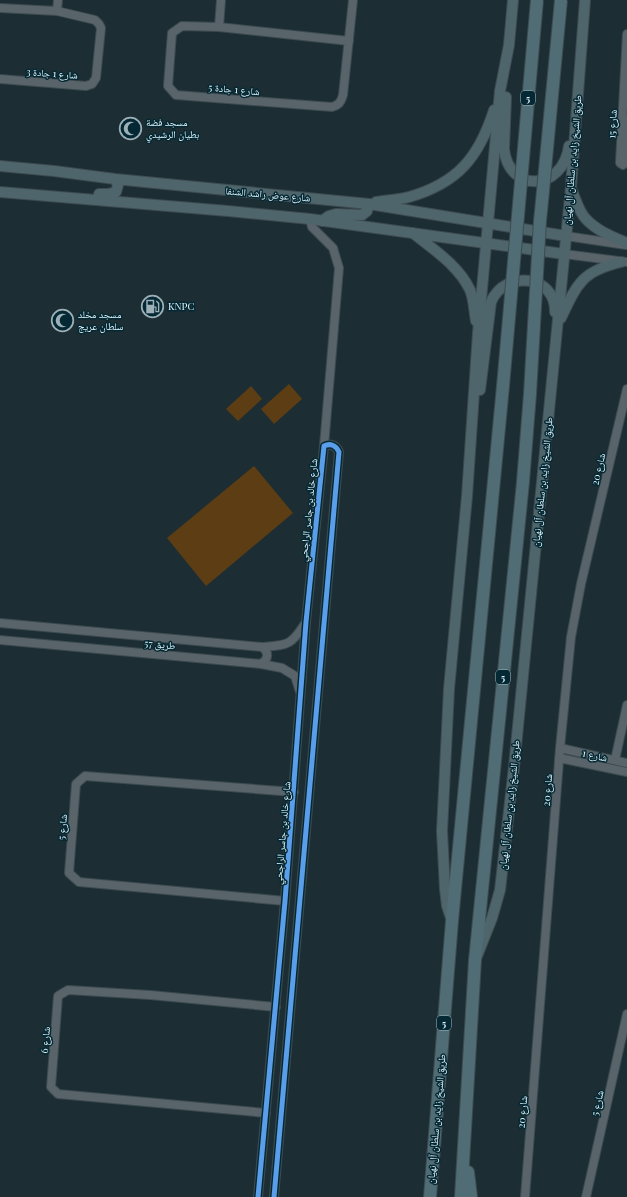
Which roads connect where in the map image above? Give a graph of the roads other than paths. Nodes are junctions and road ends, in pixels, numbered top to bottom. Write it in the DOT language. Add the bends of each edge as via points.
graph roads {
  1 [pos="58,0"];
  2 [pos="221,0"];
  3 [pos="353,0"];
  4 [pos="513,0"];
  5 [pos="536,0"];
  6 [pos="561,0"];
  7 [pos="585,0"];
  8 [pos="0,8"];
  9 [pos="57,12"];
  10 [pos="219,27"];
  11 [pos="627,34"];
  12 [pos="349,40"];
  13 [pos="509,45"];
  14 [pos="581,46"];
  15 [pos="0,79"];
  16 [pos="500,91"];
  17 [pos="627,119"];
  18 [pos="0,166"];
  19 [pos="626,168"];
  20 [pos="114,179"];
  21 [pos="571,187"];
  22 [pos="5,192"];
  23 [pos="369,204"];
  24 [pos="310,219"];
  25 [pos="322,221"];
  26 [pos="488,223"];
  27 [pos="413,233"];
  28 [pos="566,236"];
  29 [pos="486,243"];
  30 [pos="627,244"];
  31 [pos="564,254"];
  32 [pos="624,262"];
  33 [pos="558,326"];
  34 [pos="478,333"];
  35 [pos="627,389"];
  36 [pos="324,446"];
  37 [pos="541,495"];
  38 [pos="467,496"];
  39 [pos="306,622"];
  40 [pos="0,623"];
  41 [pos="0,640"];
  42 [pos="262,647"];
  43 [pos="261,664"];
  44 [pos="301,697"];
  45 [pos="627,705"];
  46 [pos="560,748"];
  47 [pos="559,758"];
  48 [pos="616,760"];
  49 [pos="627,763"];
  50 [pos="627,772"];
  51 [pos="294,792"];
  52 [pos="285,901"];
  53 [pos="452,920"];
  54 [pos="475,960"];
  55 [pos="276,1007"];
  56 [pos="627,1014"];
  57 [pos="266,1113"];
  58 [pos="465,1144"];
  59 [pos="262,1155"];
  60 [pos="277,1156"];
  61 [pos="260,1179"];
  62 [pos="275,1182"];
  63 [pos="258,1197"];
  64 [pos="274,1197"];
  65 [pos="430,1197"];
  66 [pos="460,1197"];
  67 [pos="471,1197"];
  68 [pos="525,1197"];
  69 [pos="586,1197"];
  1 -- 9 [label="street"];
  2 -- 10 [label="street"];
  3 -- 12 [label="street, شارع 1 جادة 5"];
  4 -- 13 [label="main road, طريق الشيخ زايد بن سلطان آل نهيان"];
  5 -- 53 [label="highway, طريق الشيخ زايد بن سلطان آل نهيان / 5, bridge" via="503,386"];
  6 -- 54 [label="highway, طريق الشيخ زايد بن سلطان آل نهيان / 5, bridge" via="540,221 522,490"];
  7 -- 14 [label="main road, طريق الشيخ زايد بن سلطان آل نهيان"];
  8 -- 9 [label="street, شارع 1 جادة 3"];
  9 -- 15 [label="street, شارع 1 جادة 3" via="95,20 101,28 96,78 92,84 86,86"];
  10 -- 12 [label="street, شارع 1 جادة 5"];
  10 -- 12 [label="street, شارع 1 جادة 5" via="182,26 172,33 168,86 176,95 332,107 342,100"];
  11 -- 19 [label="street, شارع 15" via="620,162"];
  13 -- 14 [label="main road" via="505,157 512,171 518,176 537,181 554,175 561,169 566,158"];
  13 -- 16 [label="main road, طريق الشيخ زايد بن سلطان آل نهيان"];
  14 -- 21 [label="main road, طريق الشيخ زايد بن سلطان آل نهيان"];
  16 -- 23 [label="main road" via="480,146 457,174 436,187 408,197"];
  16 -- 26 [label="main road, طريق الشيخ زايد بن سلطان آل نهيان"];
  17 -- 19 [label="street, شارع 15"];
  18 -- 20 [label="main road, شارع عوض راشد الشنفا"];
  20 -- 22 [label="main road" via="118,185 116,192 112,194 34,190"];
  20 -- 23 [label="main road, شارع عوض راشد الشنفا"];
  21 -- 28 [label="main road, طريق الشيخ زايد بن سلطان آل نهيان"];
  21 -- 30 [label="main road" via="585,218"];
  22 -- 24 [label="main road, شارع عوض راشد الشنفا"];
  23 -- 25 [label="main road" via="367,211 362,215 336,214"];
  23 -- 26 [label="main road, شارع عوض راشد الشنفا"];
  24 -- 25 [label="main road, شارع عوض راشد الشنفا"];
  24 -- 36 [label="street, شارع خالد بن جاسر الراجحي" via="312,227 332,248 340,275"];
  25 -- 27 [label="main road, شارع عوض راشد الشنفا"];
  26 -- 28 [label="main road, شارع عوض راشد الشنفا"];
  26 -- 29 [label="main road, طريق الشيخ زايد بن سلطان آل نهيان"];
  27 -- 29 [label="main road, شارع عوض راشد الشنفا"];
  27 -- 34 [label="main road" via="463,278 470,291"];
  28 -- 30 [label="street"];
  28 -- 31 [label="main road, طريق الشيخ زايد بن سلطان آل نهيان"];
  29 -- 31 [label="main road, شارع عوض راشد الشنفا"];
  29 -- 34 [label="main road, طريق الشيخ زايد بن سلطان آل نهيان"];
  31 -- 32 [label="street"];
  31 -- 33 [label="main road, طريق الشيخ زايد بن سلطان آل نهيان"];
  32 -- 33 [label="main road" via="603,266 587,275 575,289"];
  33 -- 37 [label="main road, طريق الشيخ زايد بن سلطان آل نهيان"];
  34 -- 38 [label="main road, طريق الشيخ زايد بن سلطان آل نهيان"];
  35 -- 46 [label="street, شارع 20" via="575,610"];
  36 -- 39 [label="street, شارع خالد بن جاسر الراجحي"];
  36 -- 60 [label="street, شارع خالد بن جاسر الراجحي" via="333,445 339,452"];
  37 -- 38 [label="main road" via="555,309 552,297 544,287 524,280 508,283 495,294 491,302"];
  37 -- 54 [label="main road, طريق الشيخ زايد بن سلطان آل نهيان" via="500,890"];
  38 -- 53 [label="main road, طريق الشيخ زايد بن سلطان آل نهيان" via="449,689 442,831 445,889"];
  39 -- 42 [label="street, طريق 57" via="296,637 285,645"];
  39 -- 44 [label="street, شارع خالد بن جاسر الراجحي"];
  40 -- 42 [label="street, طريق 57"];
  41 -- 43 [label="street, طريق 57"];
  42 -- 43 [label="street" via="268,653 265,662"];
  43 -- 44 [label="street, طريق 57" via="282,668 295,676"];
  44 -- 51 [label="street, شارع خالد بن جاسر الراجحي"];
  45 -- 48 [label="street, شارع 1"];
  46 -- 47 [label="street, شارع 20"];
  46 -- 48 [label="street, شارع 1"];
  47 -- 50 [label="street, شارع 1"];
  47 -- 68 [label="street, شارع 20"];
  48 -- 49 [label="street, شارع 1"];
  51 -- 52 [label="street, شارع خالد بن جاسر الراجحي"];
  51 -- 52 [label="street, شارع 5" via="85,776 76,784 69,873 79,882"];
  52 -- 55 [label="street, شارع خالد بن جاسر الراجحي"];
  53 -- 65 [label="highway, طريق الشيخ زايد بن سلطان آل نهيان / 5"];
  54 -- 58 [label="highway, طريق الشيخ زايد بن سلطان آل نهيان / 5"];
  55 -- 57 [label="street, شارع خالد بن جاسر الراجحي"];
  55 -- 57 [label="street, شارع 6" via="68,990 58,996 51,1087 58,1094"];
  56 -- 69 [label="street, شارع 5"];
  57 -- 59 [label="street, شارع خالد بن جاسر الراجحي"];
  58 -- 66 [label="highway, طريق الشيخ زايد بن سلطان آل نهيان / 5"];
  58 -- 67 [label="highway"];
  59 -- 60 [label="street" via="274,1158"];
  59 -- 61 [label="street, شارع خالد بن جاسر الراجحي"];
  60 -- 62 [label="street, شارع خالد بن جاسر الراجحي"];
  61 -- 62 [label="street" via="268,1177"];
  61 -- 63 [label="street, شارع خالد بن جاسر الراجحي"];
  62 -- 64 [label="street, شارع خالد بن جاسر الراجحي"];
}
